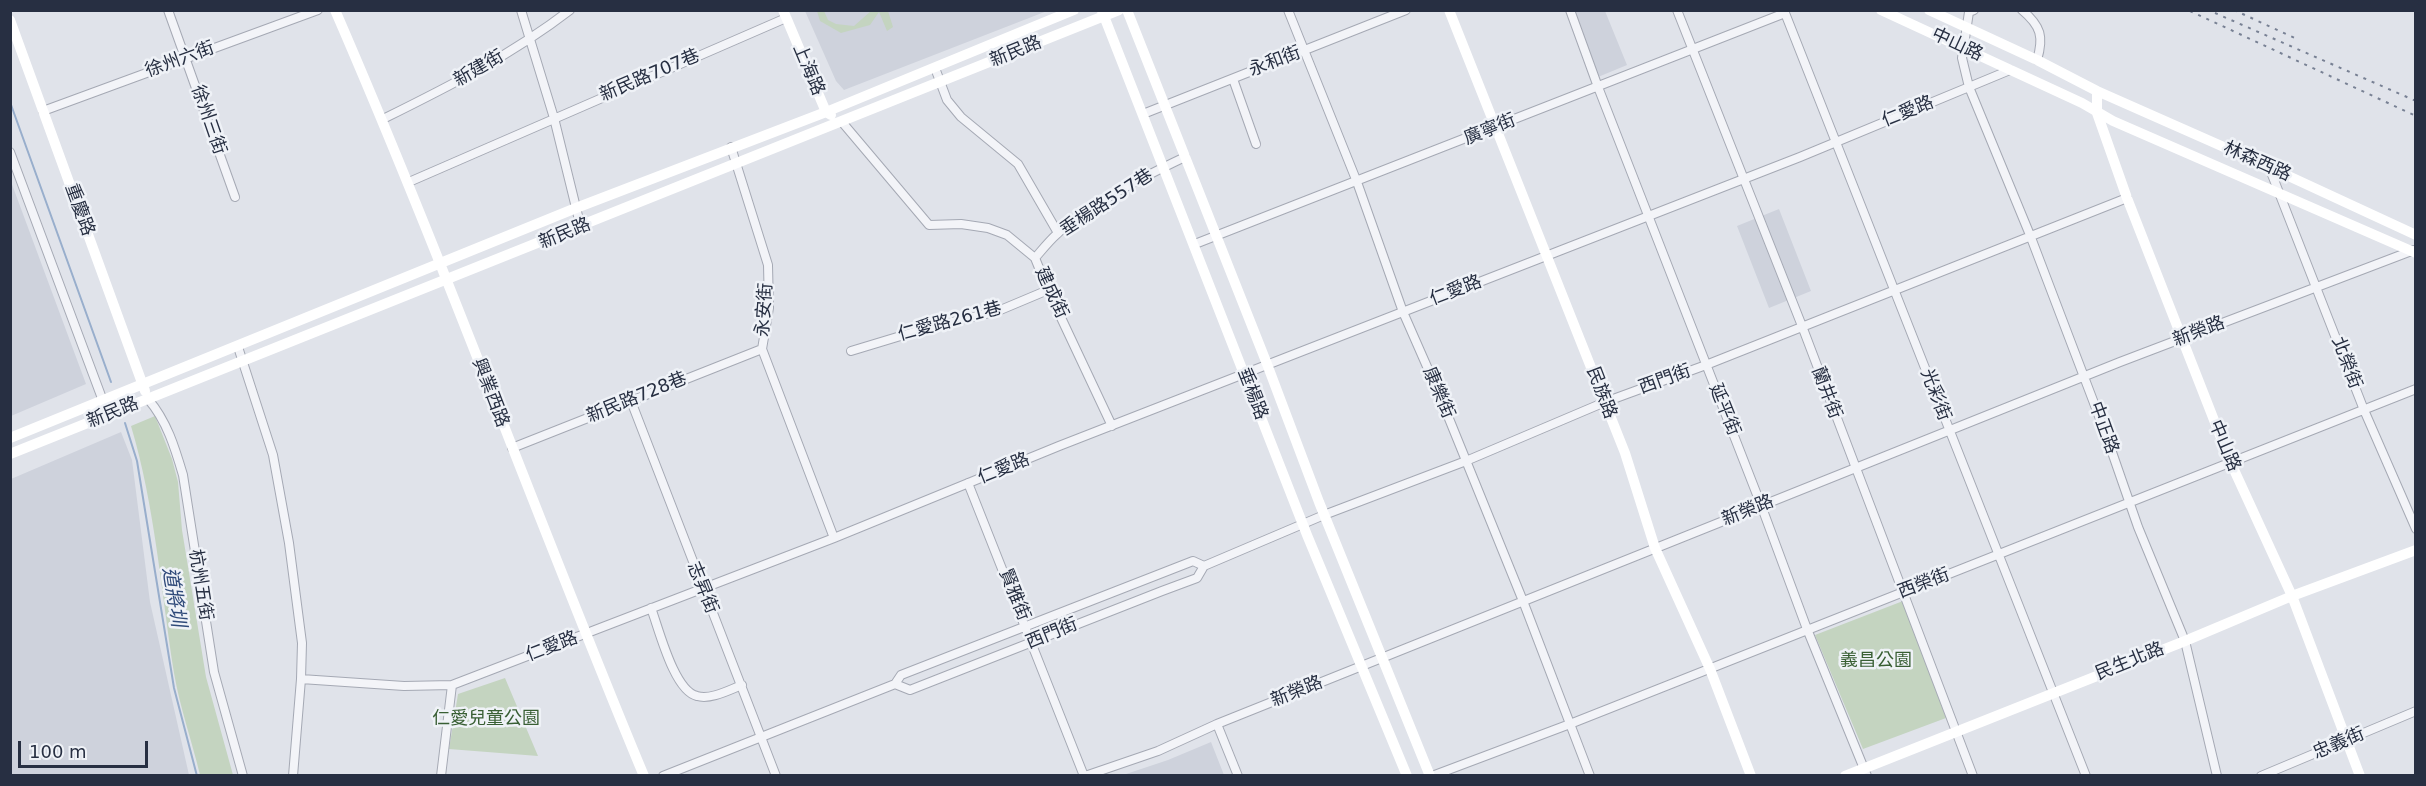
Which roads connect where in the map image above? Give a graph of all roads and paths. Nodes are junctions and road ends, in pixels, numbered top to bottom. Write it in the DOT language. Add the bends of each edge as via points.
graph roads {
  1 [pos="168,10"];
  2 [pos="318,10"];
  3 [pos="335,10"];
  4 [pos="521,10"];
  5 [pos="570,10"];
  6 [pos="1074,10"];
  7 [pos="1119,10"];
  8 [pos="1127,10"];
  9 [pos="1288,10"];
  10 [pos="1406,10"];
  11 [pos="1449,10"];
  12 [pos="1570,10"];
  13 [pos="1677,10"];
  14 [pos="1881,10"];
  15 [pos="1929,10"];
  16 [pos="1974,10"];
  17 [pos="2022,10"];
  18 [pos="1786,12"];
  19 [pos="784,14"];
  20 [pos="1103,14"];
  21 [pos="10,20"];
  22 [pos="1967,26"];
  23 [pos="529,39"];
  24 [pos="1964,48"];
  25 [pos="1692,49"];
  26 [pos="1304,51"];
  27 [pos="186,58"];
  28 [pos="2037,60"];
  29 [pos="935,68"];
  30 [pos="2010,70"];
  31 [pos="1233,79"];
  32 [pos="940,82"];
  33 [pos="1598,87"];
  34 [pos="1969,87"];
  35 [pos="2097,92"];
  36 [pos="1165,106"];
  37 [pos="43,111"];
  38 [pos="826,112"];
  39 [pos="2097,113"];
  40 [pos="1143,114"];
  41 [pos="554,118"];
  42 [pos="383,119"];
  43 [pos="842,122"];
  44 [pos="1495,127"];
  45 [pos="1836,142"];
  46 [pos="1256,144"];
  47 [pos="731,147"];
  48 [pos="10,152"];
  49 [pos="1185,157"];
  50 [pos="737,164"];
  51 [pos="1164,166"];
  52 [pos="2269,167"];
  53 [pos="1742,179"];
  54 [pos="409,182"];
  55 [pos="1357,182"];
  56 [pos="2280,195"];
  57 [pos="234,196"];
  58 [pos="2127,198"];
  59 [pos="576,208"];
  60 [pos="1647,216"];
  61 [pos="581,228"];
  62 [pos="1058,233"];
  63 [pos="2030,235"];
  64 [pos="2415,235"];
  65 [pos="1216,236"];
  66 [pos="1195,244"];
  67 [pos="2414,251"];
  68 [pos="1548,255"];
  69 [pos="1035,258"];
  70 [pos="441,264"];
  71 [pos="447,280"];
  72 [pos="2317,287"];
  73 [pos="1048,290"];
  74 [pos="1894,290"];
  75 [pos="1403,312"];
  76 [pos="1802,327"];
  77 [pos="2181,339"];
  78 [pos="238,347"];
  79 [pos="762,349"];
  80 [pos="851,351"];
  81 [pos="243,361"];
  82 [pos="1267,364"];
  83 [pos="1706,365"];
  84 [pos="1244,373"];
  85 [pos="2084,378"];
  86 [pos="143,385"];
  87 [pos="2415,389"];
  88 [pos="148,399"];
  89 [pos="631,400"];
  90 [pos="103,401"];
  91 [pos="1605,402"];
  92 [pos="2364,410"];
  93 [pos="1112,426"];
  94 [pos="1950,431"];
  95 [pos="10,438"];
  96 [pos="512,448"];
  97 [pos="12,451"];
  98 [pos="1466,461"];
  99 [pos="2230,461"];
  100 [pos="1855,469"];
  101 [pos="968,483"];
  102 [pos="2128,502"];
  103 [pos="1761,505"];
  104 [pos="1324,515"];
  105 [pos="1304,525"];
  106 [pos="2415,529"];
  107 [pos="834,538"];
  108 [pos="1655,548"];
  109 [pos="2415,550"];
  110 [pos="1998,555"];
  111 [pos="1204,566"];
  112 [pos="702,590"];
  113 [pos="1903,592"];
  114 [pos="2292,596"];
  115 [pos="1523,601"];
  116 [pos="651,608"];
  117 [pos="1026,626"];
  118 [pos="1807,629"];
  119 [pos="585,634"];
  120 [pos="2185,641"];
  121 [pos="1033,642"];
  122 [pos="1383,657"];
  123 [pos="1361,666"];
  124 [pos="1710,669"];
  125 [pos="301,679"];
  126 [pos="895,684"];
  127 [pos="452,685"];
  128 [pos="742,685"];
  129 [pos="2053,693"];
  130 [pos="2415,711"];
  131 [pos="1217,724"];
  132 [pos="1570,724"];
  133 [pos="1955,730"];
  134 [pos="760,737"];
  135 [pos="2348,740"];
  136 [pos="1865,772"];
  137 [pos="243,776"];
  138 [pos="292,776"];
  139 [pos="441,776"];
  140 [pos="644,776"];
  141 [pos="663,776"];
  142 [pos="776,776"];
  143 [pos="1084,776"];
  144 [pos="1238,776"];
  145 [pos="1407,776"];
  146 [pos="1431,776"];
  147 [pos="1590,776"];
  148 [pos="1751,776"];
  149 [pos="1845,776"];
  150 [pos="1973,776"];
  151 [pos="2086,776"];
  152 [pos="2217,776"];
  153 [pos="2261,776"];
  154 [pos="2360,776"];
  1 -- 27 [label="street, 徐州三街"];
  2 -- 27 [label="street, 徐州六街"];
  3 -- 42 [label="street, 興業西路"];
  4 -- 23 [label="street"];
  5 -- 23 [label="street, 新建街"];
  6 -- 29 [label="street, 新民路"];
  7 -- 20 [label="street, 新民路"];
  8 -- 36 [label="street, 垂楊路"];
  9 -- 26 [label="street, 康樂街"];
  10 -- 26 [label="street, 永和街"];
  11 -- 44 [label="street, 民族路"];
  12 -- 33 [label="street, 延平街"];
  13 -- 25 [label="street, 蘭井街"];
  14 -- 24 [label="street, 中山路"];
  15 -- 22 [label="street, 中山路"];
  16 -- 22 [label="street, 中正路" via="1969,12"];
  17 -- 28 [label="street" via="2041,36"];
  18 -- 25 [label="street, 廣寧街"];
  18 -- 45 [label="street, 光彩街"];
  19 -- 38 [label="street, 上海路"];
  19 -- 41 [label="street, 新民路707巷" via="746,35"];
  20 -- 32 [label="street, 新民路"];
  20 -- 40 [label="street, 垂楊路"];
  21 -- 37 [label="street, 重慶路"];
  22 -- 24 [label="street, 中正路"];
  22 -- 28 [label="street, 中山路"];
  23 -- 41 [label="street"];
  23 -- 42 [label="street, 新建街" via="458,82"];
  24 -- 30 [label="street, 中山路"];
  24 -- 34 [label="street, 中正路" via="1962,58"];
  25 -- 33 [label="street, 廣寧街"];
  25 -- 53 [label="street, 蘭井街"];
  26 -- 31 [label="street, 永和街"];
  26 -- 55 [label="street, 康樂街"];
  27 -- 37 [label="street, 徐州六街"];
  27 -- 57 [label="street, 徐州三街"];
  28 -- 35 [label="street, 中山路"];
  29 -- 32 [label="street"];
  29 -- 38 [label="street, 新民路"];
  30 -- 34 [label="street, 仁愛路"];
  30 -- 39 [label="street, 中山路"];
  31 -- 36 [label="street, 永和街"];
  31 -- 46 [label="street"];
  32 -- 43 [label="street, 新民路"];
  32 -- 62 [label="street" via="947,100 961,117 1018,164"];
  33 -- 44 [label="street, 廣寧街"];
  33 -- 60 [label="street, 延平街"];
  34 -- 45 [label="street, 仁愛路"];
  34 -- 63 [label="street, 中正路"];
  35 -- 39 [label="street, 中山路"];
  35 -- 52 [label="street, 林森西路"];
  36 -- 40 [label="street, 永和街"];
  36 -- 49 [label="street, 垂楊路"];
  37 -- 86 [label="street, 重慶路"];
  38 -- 43 [label="street, 上海路"];
  38 -- 47 [label="street, 新民路"];
  39 -- 56 [label="street, 林森西路"];
  39 -- 58 [label="street, 中山路"];
  40 -- 51 [label="street, 垂楊路"];
  41 -- 54 [label="street, 新民路707巷"];
  41 -- 59 [label="street"];
  42 -- 54 [label="street, 興業西路"];
  43 -- 50 [label="street, 新民路"];
  43 -- 69 [label="street, 建成街" via="929,225 988,228 1007,235"];
  44 -- 55 [label="street, 廣寧街"];
  44 -- 68 [label="street, 民族路"];
  45 -- 53 [label="street, 仁愛路"];
  45 -- 74 [label="street, 光彩街"];
  47 -- 50 [label="street, 永安街"];
  47 -- 59 [label="street, 新民路"];
  48 -- 90 [label="street"];
  49 -- 51 [label="street, 垂楊路557巷"];
  49 -- 65 [label="street, 垂楊路"];
  50 -- 61 [label="street, 新民路"];
  50 -- 79 [label="street, 永安街" via="768,265 769,308"];
  51 -- 62 [label="street, 垂楊路557巷"];
  51 -- 66 [label="street, 垂楊路"];
  52 -- 56 [label="street, 北榮街"];
  52 -- 64 [label="street, 林森西路"];
  53 -- 60 [label="street, 仁愛路"];
  53 -- 76 [label="street, 蘭井街"];
  54 -- 70 [label="street, 興業西路"];
  55 -- 65 [label="street, 廣寧街"];
  55 -- 75 [label="street, 康樂街"];
  56 -- 67 [label="street, 林森西路"];
  56 -- 72 [label="street, 北榮街"];
  58 -- 63 [label="street, 西門街"];
  58 -- 77 [label="street, 中山路"];
  59 -- 61 [label="street"];
  59 -- 70 [label="street, 新民路"];
  60 -- 68 [label="street, 仁愛路"];
  60 -- 83 [label="street, 延平街"];
  61 -- 71 [label="street, 新民路"];
  62 -- 69 [label="street, 垂楊路557巷"];
  63 -- 74 [label="street, 西門街"];
  63 -- 85 [label="street, 中正路"];
  65 -- 66 [label="street, 廣寧街"];
  65 -- 82 [label="street, 垂楊路"];
  66 -- 84 [label="street, 垂楊路"];
  67 -- 72 [label="street, 新榮路"];
  68 -- 75 [label="street, 仁愛路"];
  68 -- 91 [label="street, 民族路"];
  69 -- 73 [label="street, 建成街"];
  70 -- 71 [label="street, 興業西路"];
  70 -- 78 [label="street, 新民路"];
  71 -- 81 [label="street, 新民路"];
  71 -- 96 [label="street, 興業西路"];
  72 -- 77 [label="street, 新榮路"];
  72 -- 92 [label="street, 北榮街"];
  73 -- 80 [label="street, 仁愛路261巷" via="998,311"];
  73 -- 93 [label="street, 建成街"];
  74 -- 76 [label="street, 西門街"];
  74 -- 94 [label="street, 光彩街"];
  75 -- 82 [label="street, 仁愛路"];
  75 -- 98 [label="street, 康樂街"];
  76 -- 83 [label="street, 西門街"];
  76 -- 100 [label="street, 蘭井街"];
  77 -- 85 [label="street, 新榮路"];
  77 -- 99 [label="street, 中山路"];
  78 -- 81 [label="street"];
  78 -- 86 [label="street, 新民路"];
  79 -- 89 [label="street, 新民路728巷"];
  79 -- 107 [label="street, 永安街"];
  81 -- 88 [label="street, 新民路"];
  81 -- 125 [label="street" via="273,455 288,536 302,643"];
  82 -- 84 [label="street, 仁愛路"];
  82 -- 104 [label="street, 垂楊路"];
  83 -- 91 [label="street, 西門街"];
  83 -- 103 [label="street, 延平街"];
  84 -- 93 [label="street, 仁愛路"];
  84 -- 105 [label="street, 垂楊路"];
  85 -- 94 [label="street, 新榮路"];
  85 -- 102 [label="street, 中正路"];
  86 -- 88 [label="street, 重慶路"];
  86 -- 90 [label="street, 新民路"];
  87 -- 92 [label="street, 西榮街"];
  88 -- 97 [label="street, 新民路"];
  88 -- 137 [label="street, 杭州五街" via="160,412 183,475 214,672"];
  89 -- 96 [label="street, 新民路728巷"];
  89 -- 112 [label="street, 志昇街"];
  90 -- 95 [label="street, 新民路"];
  91 -- 98 [label="street, 西門街"];
  91 -- 108 [label="street, 民族路"];
  92 -- 99 [label="street, 西榮街"];
  92 -- 106 [label="street, 北榮街"];
  93 -- 101 [label="street, 仁愛路"];
  94 -- 100 [label="street, 新榮路"];
  94 -- 110 [label="street, 光彩街"];
  96 -- 119 [label="street, 興業西路"];
  98 -- 104 [label="street, 西門街"];
  98 -- 115 [label="street, 康樂街"];
  99 -- 102 [label="street, 西榮街"];
  99 -- 114 [label="street, 中山路"];
  100 -- 103 [label="street, 新榮路"];
  100 -- 113 [label="street, 蘭井街"];
  101 -- 107 [label="street, 仁愛路"];
  101 -- 117 [label="street, 賢雅街"];
  102 -- 110 [label="street, 西榮街"];
  102 -- 120 [label="street, 中正路"];
  103 -- 108 [label="street, 新榮路"];
  103 -- 118 [label="street, 延平街"];
  104 -- 105 [label="street, 西門街"];
  104 -- 122 [label="street, 垂楊路"];
  105 -- 111 [label="street, 西門街"];
  105 -- 123 [label="street, 垂楊路"];
  107 -- 112 [label="street, 仁愛路"];
  108 -- 115 [label="street, 新榮路"];
  108 -- 124 [label="street, 民族路"];
  109 -- 114 [label="street, 民生北路"];
  110 -- 113 [label="street, 西榮街"];
  110 -- 129 [label="street, 光彩街"];
  111 -- 117 [label="street, 西門街" via="1193,561"];
  111 -- 121 [label="street, 西門街" via="1197,578"];
  112 -- 116 [label="street, 仁愛路"];
  112 -- 128 [label="street, 志昇街"];
  113 -- 118 [label="street, 西榮街"];
  113 -- 133 [label="street, 蘭井街"];
  114 -- 120 [label="street, 民生北路"];
  114 -- 135 [label="street, 中山路"];
  115 -- 122 [label="street, 新榮路"];
  115 -- 132 [label="street, 康樂街"];
  116 -- 119 [label="street, 仁愛路"];
  116 -- 128 [label="street" via="675,674 688,692 698,697 711,696"];
  117 -- 121 [label="street, 賢雅街"];
  117 -- 126 [label="street, 西門街" via="901,675"];
  118 -- 124 [label="street, 西榮街"];
  118 -- 136 [label="street, 延平街"];
  119 -- 127 [label="street, 仁愛路"];
  119 -- 140 [label="street, 興業西路"];
  120 -- 129 [label="street, 民生北路"];
  120 -- 152 [label="street, 中正路"];
  121 -- 126 [label="street, 西門街" via="910,690"];
  121 -- 143 [label="street, 賢雅街"];
  122 -- 123 [label="street, 新榮路"];
  122 -- 146 [label="street, 垂楊路"];
  123 -- 131 [label="street, 新榮路"];
  123 -- 145 [label="street, 垂楊路"];
  124 -- 132 [label="street, 西榮街"];
  124 -- 148 [label="street, 民族路"];
  125 -- 127 [label="street, 仁愛路"];
  125 -- 138 [label="street"];
  126 -- 134 [label="street, 西門街"];
  127 -- 139 [label="street"];
  128 -- 134 [label="street, 志昇街"];
  129 -- 133 [label="street, 民生北路"];
  129 -- 151 [label="street, 光彩街"];
  130 -- 135 [label="street, 忠義街"];
  131 -- 143 [label="street, 新榮路" via="1158,751"];
  131 -- 144 [label="street"];
  132 -- 146 [label="street, 西榮街"];
  132 -- 147 [label="street, 康樂街"];
  133 -- 136 [label="street, 民生北路"];
  133 -- 150 [label="street, 蘭井街"];
  134 -- 141 [label="street, 西門街"];
  134 -- 142 [label="street, 志昇街"];
  135 -- 153 [label="street, 忠義街"];
  135 -- 154 [label="street, 中山路"];
  136 -- 149 [label="street, 民生北路"];
}
